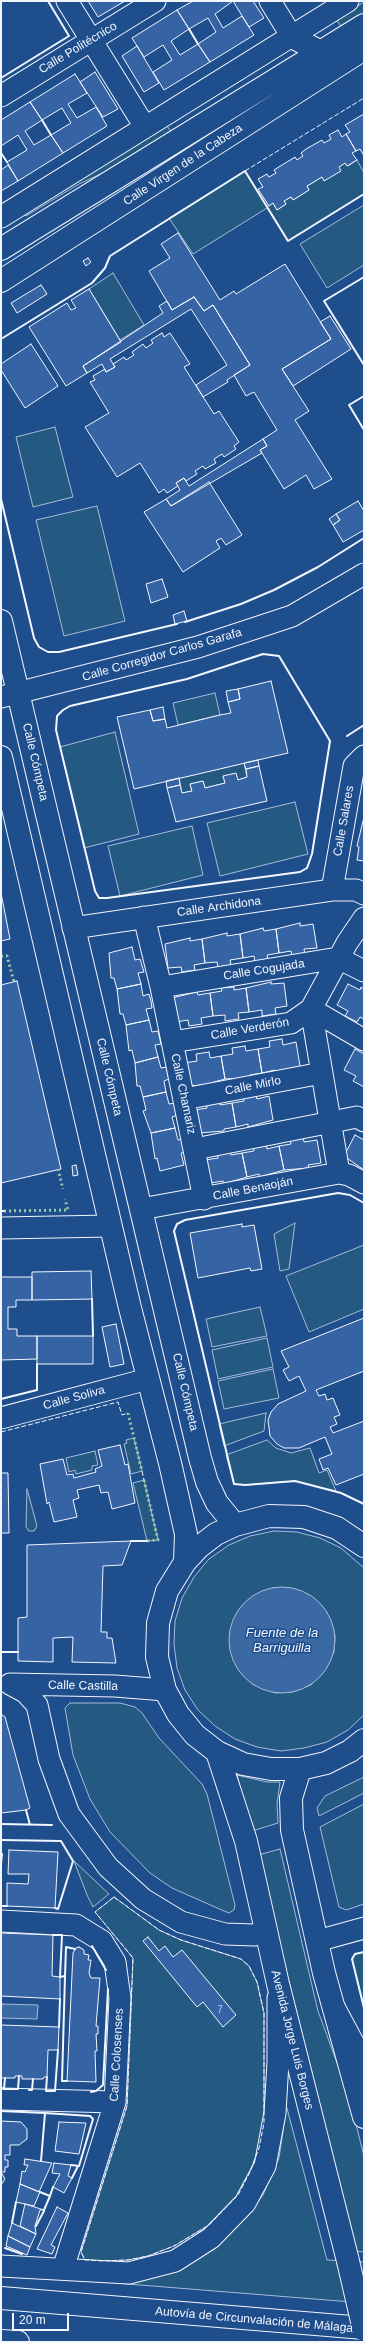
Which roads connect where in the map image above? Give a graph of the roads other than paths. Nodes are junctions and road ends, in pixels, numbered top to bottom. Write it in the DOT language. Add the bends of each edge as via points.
graph roads {
  1 [pos="67,1"];
  2 [pos="270,1"];
  3 [pos="348,1"];
  4 [pos="150,2"];
  5 [pos="364,25"];
  6 [pos="292,37"];
  7 [pos="91,40"];
  8 [pos="364,49"];
  9 [pos="321,52"];
  10 [pos="1,96"];
  11 [pos="145,127"];
  12 [pos="1,217"];
  13 [pos="1,249"];
  14 [pos="1,281"];
  15 [pos="364,574"];
  16 [pos="1,621"];
  17 [pos="10,695"];
  18 [pos="364,756"];
  19 [pos="1,757"];
  20 [pos="6,797"];
  21 [pos="332,890"];
  22 [pos="364,894"];
  23 [pos="144,917"];
  24 [pos="364,918"];
  25 [pos="73,928"];
  26 [pos="338,958"];
  27 [pos="364,972"];
  28 [pos="161,987"];
  29 [pos="311,1009"];
  30 [pos="359,1038"];
  31 [pos="172,1042"];
  32 [pos="322,1073"];
  33 [pos="184,1099"];
  34 [pos="331,1121"];
  35 [pos="364,1121"];
  36 [pos="195,1149"];
  37 [pos="339,1173"];
  38 [pos="364,1183"];
  39 [pos="204,1199"];
  40 [pos="141,1209"];
  41 [pos="110,1226"];
  42 [pos="1,1228"];
  43 [pos="148,1379"];
  44 [pos="1,1418"];
  45 [pos="235,1524"];
  46 [pos="364,1546"];
  47 [pos="184,1562"];
  48 [pos="5,1684"];
  49 [pos="80,1685"];
  50 [pos="165,1690"];
  51 [pos="40,1718"];
  52 [pos="364,1740"];
  53 [pos="217,1752"];
  54 [pos="300,1769"];
  55 [pos="1,1921"];
  56 [pos="364,1928"];
  57 [pos="266,1932"];
  58 [pos="317,1941"];
  59 [pos="278,1984"];
  60 [pos="334,2008"];
  61 [pos="364,2064"];
  62 [pos="1,2099"];
  63 [pos="115,2102"];
  64 [pos="364,2117"];
  65 [pos="1,2266"];
  66 [pos="63,2269"];
  67 [pos="1,2298"];
  68 [pos="364,2329"];
  69 [pos="1,2340"];
  70 [pos="18,2342"];
  1 -- 7 [label="street"];
  2 -- 6 [label="street"];
  3 -- 6 [label="street"];
  4 -- 7 [label="street, Calle Politécnico"];
  5 -- 9 [label="main road, Calle Virgen de la Cabeza"];
  6 -- 9 [label="main road"];
  6 -- 11 [label="street"];
  7 -- 10 [label="street, Calle Politécnico"];
  7 -- 11 [label="street"];
  8 -- 14 [label="main road, Calle Virgen de la Cabeza"];
  9 -- 13 [label="main road, Calle Virgen de la Cabeza"];
  11 -- 12 [label="street"];
  15 -- 17 [label="street, Calle Corregidor Carlos Garafa" via="292,616 198,647"];
  16 -- 17 [label="main road, Calle Cómpeta"];
  17 -- 25 [label="main road, Calle Cómpeta"];
  18 -- 21 [label="street, Calle Salares" via="354,766"];
  19 -- 20 [label="main road"];
  20 -- 41 [label="main road"];
  21 -- 22 [label="street, Calle Archidona" via="356,890"];
  21 -- 23 [label="street, Calle Archidona"];
  23 -- 25 [label="street, Calle Archidona"];
  23 -- 28 [label="street, Calle Chamariz"];
  24 -- 26 [label="street"];
  25 -- 40 [label="main road, Calle Cómpeta"];
  26 -- 27 [label="street"];
  26 -- 28 [label="street, Calle Cogujada"];
  26 -- 29 [label="street"];
  28 -- 31 [label="street, Calle Chamariz"];
  29 -- 30 [label="street"];
  29 -- 31 [label="street, Calle Verderón" via="292,1023"];
  29 -- 32 [label="street"];
  31 -- 33 [label="street, Calle Chamariz"];
  32 -- 33 [label="street, Calle Mirlo"];
  32 -- 34 [label="street"];
  33 -- 36 [label="street, Calle Chamariz"];
  34 -- 35 [label="street, Calle Chamariz" via="357,1117"];
  34 -- 36 [label="street, Calle Chamariz"];
  34 -- 37 [label="street"];
  36 -- 39 [label="street"];
  37 -- 38 [label="street"];
  37 -- 39 [label="street, Calle Benaoján"];
  39 -- 40 [label="street, Calle Benaoján"];
  40 -- 45 [label="main road, Calle Cómpeta" via="207,1482 217,1503"];
  41 -- 42 [label="street"];
  41 -- 43 [label="main road"];
  43 -- 44 [label="street, Calle Soliva"];
  43 -- 47 [label="main road" via="186,1534"];
  45 -- 46 [label="main road" via="269,1516 304,1517 337,1528"];
  45 -- 47 [label="main road" via="216,1534"];
  47 -- 50 [label="main road" via="167,1591 158,1623 157,1657"];
  48 -- 49 [label="street, Calle Castilla"];
  48 -- 51 [label="street" via="25,1692 37,1705"];
  49 -- 50 [label="street, Calle Castilla"];
  49 -- 51 [label="street" via="48,1701"];
  50 -- 53 [label="main road" via="178,1714 195,1735"];
  51 -- 57 [label="street" via="49,1759 69,1814 108,1867 143,1899 181,1922 225,1934"];
  52 -- 54 [label="main road" via="350,1751 326,1763"];
  53 -- 54 [label="main road" via="271,1770"];
  53 -- 57 [label="main road, Avenida Jorge Luis Borges" via="246,1841"];
  54 -- 58 [label="main road" via="291,1798 292,1830"];
  55 -- 63 [label="street, Calle Colosenses" via="76,1925 102,1941 115,1962 120,1998"];
  56 -- 58 [label="street"];
  57 -- 59 [label="main road, Avenida Jorge Luis Borges"];
  58 -- 60 [label="main road"];
  59 -- 66 [label="street" via="275,2113 265,2166 245,2203 211,2238 175,2261 129,2273"];
  59 -- 68 [label="main road, Avenida Jorge Luis Borges, bridge"];
  60 -- 61 [label="main road"];
  60 -- 64 [label="main road"];
  62 -- 63 [label="street"];
  63 -- 66 [label="street, Calle Colosenses"];
  65 -- 66 [label="street"];
  67 -- 68 [label="main road, Autovía de Circunvalación de Málaga"];
  69 -- 70 [label="main road"];
}
